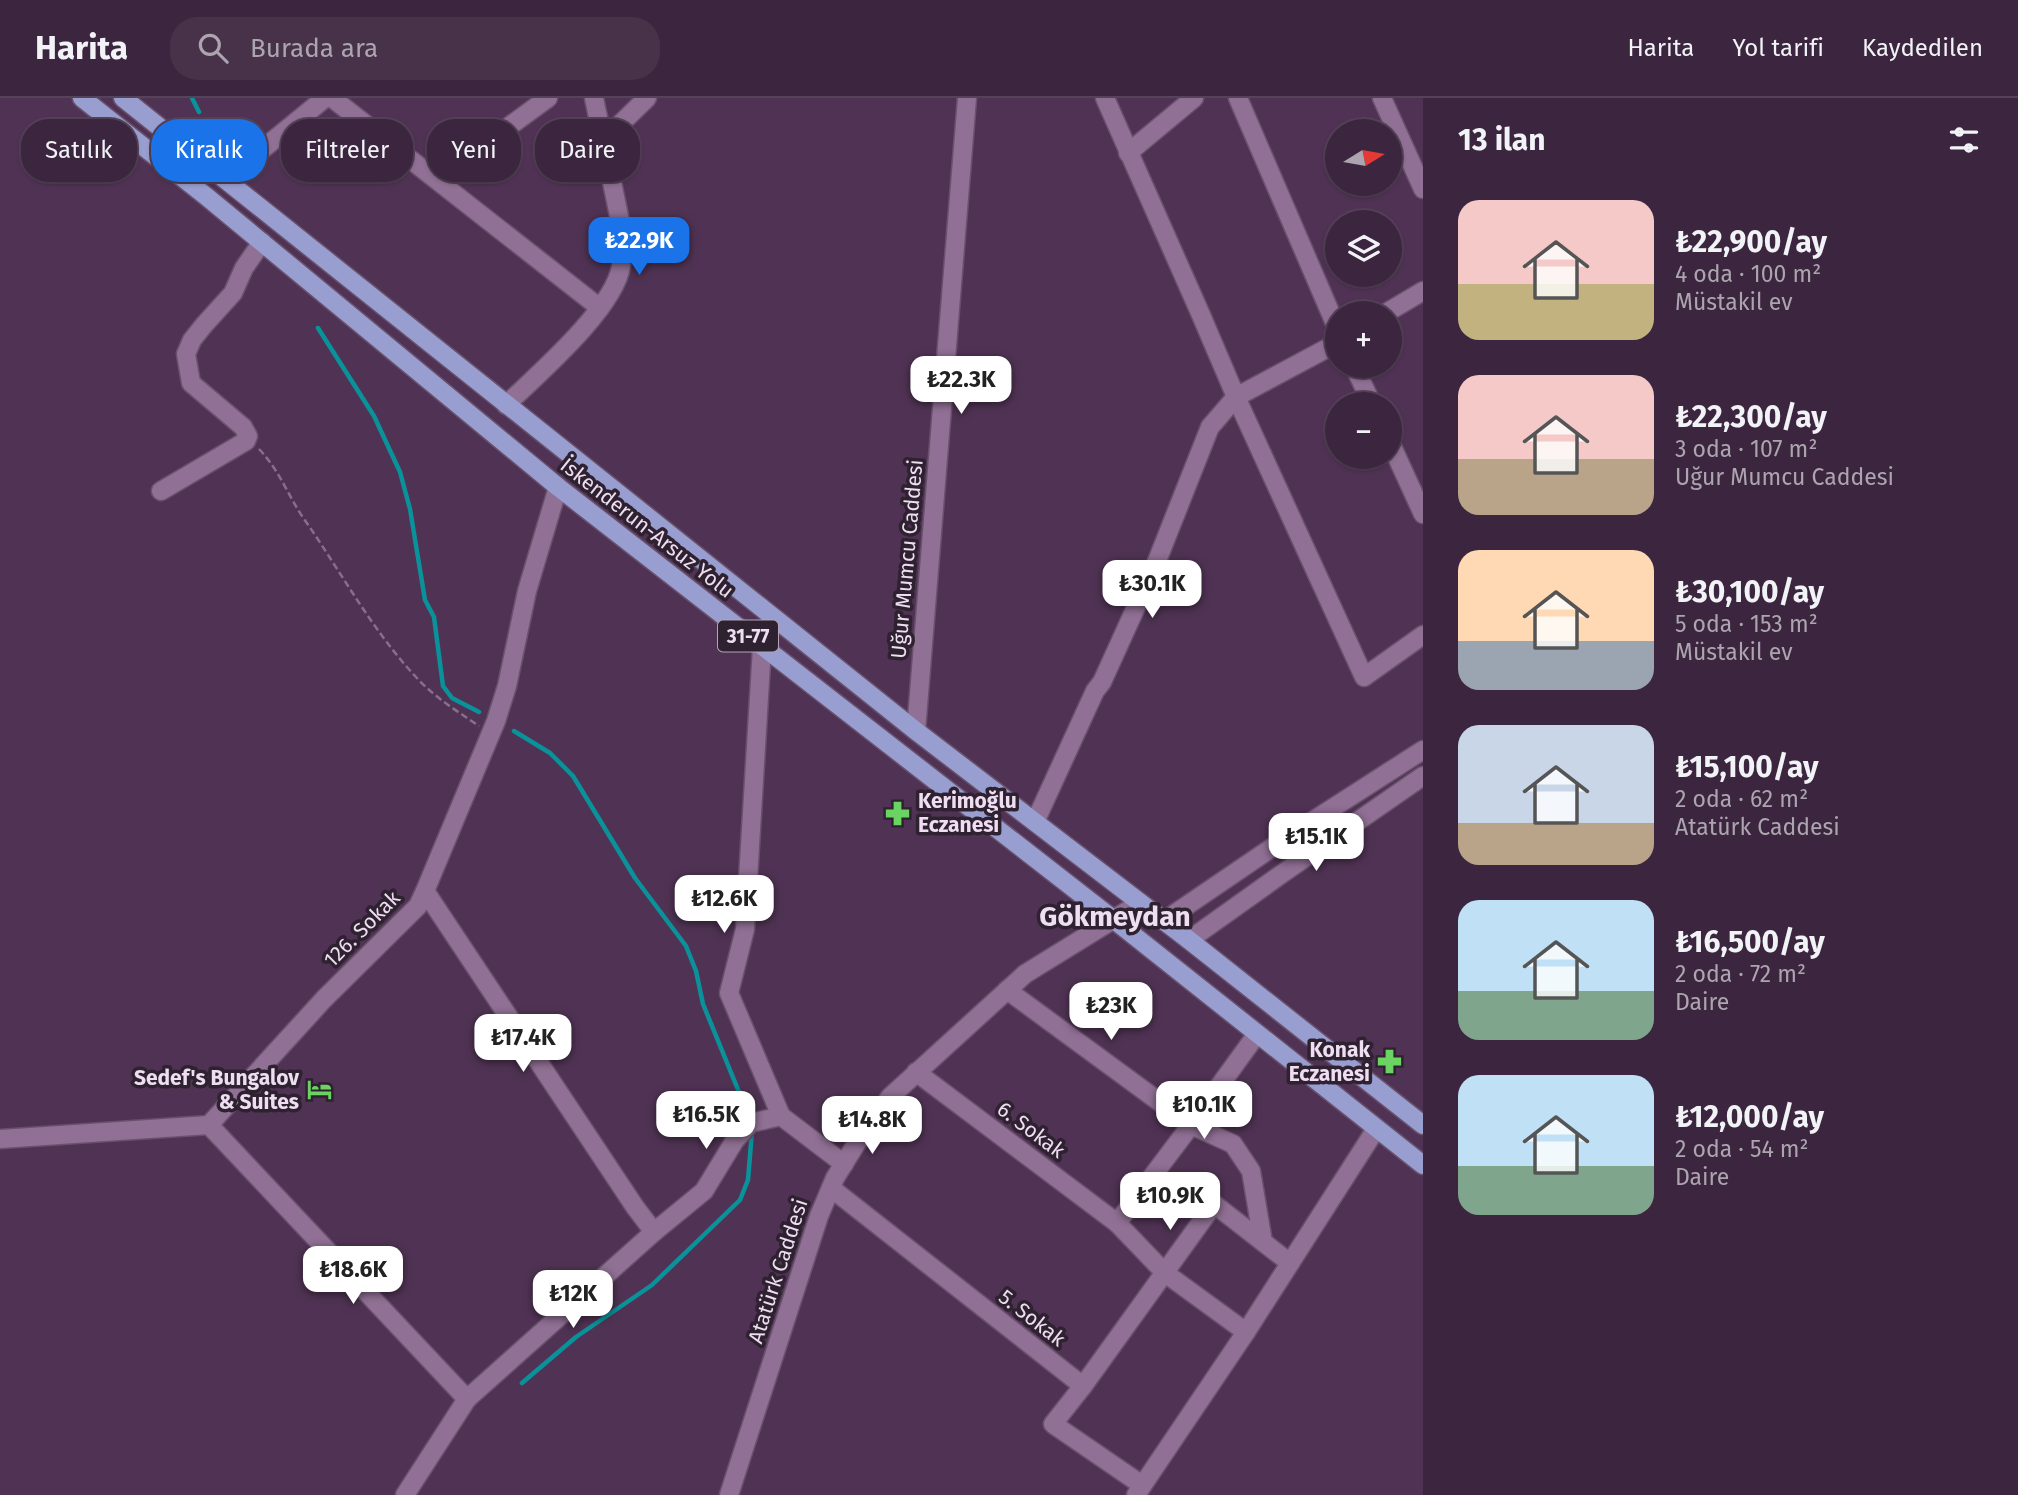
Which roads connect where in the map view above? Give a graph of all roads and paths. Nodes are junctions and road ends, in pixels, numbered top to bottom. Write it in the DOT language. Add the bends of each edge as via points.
graph roads {
  1 [pos="82,98"];
  2 [pos="123,98"];
  3 [pos="325,98"];
  4 [pos="332,98"];
  5 [pos="548,98"];
  6 [pos="594,98"];
  7 [pos="647,98"];
  8 [pos="967,98"];
  9 [pos="1105,98"];
  10 [pos="1194,98"];
  11 [pos="1238,98"];
  12 [pos="1382,98"];
  13 [pos="519,119"];
  14 [pos="598,119"];
  15 [pos="626,119"];
  16 [pos="151,120"];
  17 [pos="267,145"];
  18 [pos="1128,152"];
  19 [pos="427,171"];
  20 [pos="230,182"];
  21 [pos="441,182"];
  22 [pos="611,182"];
  23 [pos="1423,189"];
  24 [pos="262,242"];
  25 [pos="1423,291"];
  26 [pos="1325,301"];
  27 [pos="1402,303"];
  28 [pos="600,309"];
  29 [pos="1325,349"];
  30 [pos="1236,397"];
  31 [pos="506,405"];
  32 [pos="248,436"];
  33 [pos="1402,468"];
  34 [pos="558,487"];
  35 [pos="161,491"];
  36 [pos="1423,514"];
  37 [pos="1423,635"];
  38 [pos="762,647"];
  39 [pos="916,731"];
  40 [pos="491,734"];
  41 [pos="1423,750"];
  42 [pos="1423,776"];
  43 [pos="1035,822"];
  44 [pos="425,891"];
  45 [pos="1140,903"];
  46 [pos="1113,919"];
  47 [pos="1164,921"];
  48 [pos="1189,940"];
  49 [pos="1007,990"];
  50 [pos="1257,1034"];
  51 [pos="916,1072"];
  52 [pos="781,1116"];
  53 [pos="209,1125"];
  54 [pos="1191,1125"];
  55 [pos="1423,1125"];
  56 [pos="1376,1129"];
  57 [pos="0,1139"];
  58 [pos="844,1164"];
  59 [pos="1423,1165"];
  60 [pos="831,1188"];
  61 [pos="1117,1223"];
  62 [pos="654,1232"];
  63 [pos="1263,1242"];
  64 [pos="1290,1263"];
  65 [pos="1165,1273"];
  66 [pos="1246,1332"];
  67 [pos="1083,1386"];
  68 [pos="467,1399"];
  69 [pos="1139,1490"];
  70 [pos="405,1495"];
  71 [pos="729,1495"];
  1 -- 24 [label="main road, İskenderun-Arsuz Yolu / 31-77"];
  2 -- 16 [label="main road, İskenderun-Arsuz Yolu"];
  3 -- 17 [label="street"];
  4 -- 19 [label="street"];
  5 -- 13 [label="street"];
  6 -- 14 [label="street"];
  7 -- 15 [label="street"];
  8 -- 39 [label="street, Uğur Mumcu Caddesi"];
  9 -- 18 [label="street"];
  10 -- 18 [label="street"];
  11 -- 26 [label="street"];
  12 -- 23 [label="street"];
  18 -- 30 [label="street"];
  20 -- 31 [label="main road, İskenderun-Arsuz Yolu"];
  21 -- 28 [label="street"];
  22 -- 28 [label="street" via="622,242 621,269"];
  24 -- 32 [label="street" via="233,293 186,354 191,383 243,426"];
  24 -- 34 [label="main road, İskenderun-Arsuz Yolu / 31-77"];
  25 -- 27 [label="street"];
  28 -- 31 [label="street"];
  29 -- 30 [label="street"];
  30 -- 37 [label="street" via="1364,677"];
  30 -- 43 [label="street" via="1210,427 1157,561"];
  31 -- 39 [label="main road, İskenderun-Arsuz Yolu"];
  32 -- 35 [label="street"];
  32 -- 40 [label="path" via="272,463 380,634 416,678"];
  33 -- 36 [label="street"];
  34 -- 38 [label="main road, İskenderun-Arsuz Yolu / 31-77"];
  34 -- 40 [label="street, 126. Sokak"];
  38 -- 46 [label="main road, İskenderun-Arsuz Yolu / 31-77"];
  38 -- 52 [label="street" via="745,929 729,993"];
  39 -- 43 [label="main road, İskenderun-Arsuz Yolu"];
  40 -- 44 [label="street, 126. Sokak"];
  41 -- 47 [label="street"];
  42 -- 48 [label="street"];
  43 -- 45 [label="main road, İskenderun-Arsuz Yolu"];
  44 -- 53 [label="street, 126. Sokak" via="418,905"];
  44 -- 62 [label="street"];
  45 -- 46 [label="street, Atatürk Caddesi"];
  45 -- 47 [label="main road, İskenderun-Arsuz Yolu"];
  46 -- 49 [label="street, Atatürk Caddesi"];
  46 -- 50 [label="main road, İskenderun-Arsuz Yolu / 31-77"];
  47 -- 48 [label="main road, İskenderun-Arsuz Yolu"];
  48 -- 55 [label="main road, İskenderun-Arsuz Yolu"];
  49 -- 51 [label="street, Atatürk Caddesi"];
  49 -- 54 [label="street"];
  50 -- 54 [label="street"];
  50 -- 56 [label="main road, İskenderun-Arsuz Yolu / 31-77"];
  51 -- 58 [label="street, Atatürk Caddesi" via="890,1097"];
  51 -- 61 [label="street, 6. Sokak"];
  52 -- 58 [label="street"];
  52 -- 62 [label="street" via="751,1123 735,1140 704,1192"];
  53 -- 57 [label="street"];
  53 -- 68 [label="street"];
  54 -- 61 [label="street"];
  54 -- 63 [label="street" via="1233,1144 1251,1171"];
  56 -- 59 [label="main road, İskenderun-Arsuz Yolu / 31-77"];
  56 -- 64 [label="street"];
  58 -- 60 [label="street, Atatürk Caddesi"];
  60 -- 67 [label="street, 5. Sokak"];
  60 -- 71 [label="street, Atatürk Caddesi"];
  61 -- 65 [label="street, 6. Sokak"];
  62 -- 68 [label="street"];
  63 -- 64 [label="street"];
  63 -- 65 [label="street" via="1214,1204"];
  64 -- 66 [label="street"];
  65 -- 66 [label="street, 6. Sokak"];
  65 -- 67 [label="street"];
  66 -- 69 [label="street"];
  67 -- 69 [label="street" via="1053,1424"];
  68 -- 70 [label="street"];
}
